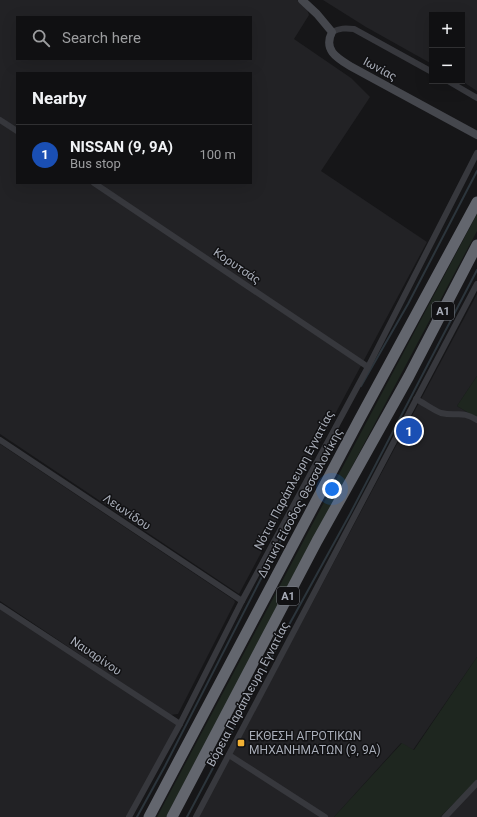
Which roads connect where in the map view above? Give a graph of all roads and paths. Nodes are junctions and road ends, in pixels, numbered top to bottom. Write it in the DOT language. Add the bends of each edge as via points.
graph roads {
  1 [pos="302,0"];
  2 [pos="332,32"];
  3 [pos="429,70"];
  4 [pos="453,84"];
  5 [pos="477,98"];
  6 [pos="0,120"];
  7 [pos="16,130"];
  8 [pos="477,135"];
  9 [pos="477,153"];
  10 [pos="95,184"];
  11 [pos="477,202"];
  12 [pos="477,245"];
  13 [pos="477,284"];
  14 [pos="368,367"];
  15 [pos="416,399"];
  16 [pos="477,420"];
  17 [pos="0,440"];
  18 [pos="242,601"];
  19 [pos="0,606"];
  20 [pos="180,724"];
  21 [pos="229,755"];
  22 [pos="477,784"];
  23 [pos="129,817"];
  24 [pos="149,817"];
  25 [pos="172,817"];
  26 [pos="196,817"];
  27 [pos="325,817"];
  28 [pos="445,817"];
  1 -- 2 [label="street"];
  2 -- 3 [label="street" via="340,28 354,30"];
  2 -- 8 [label="street, Ιωνίας" via="328,44 330,50 343,62"];
  4 -- 5 [label="street"];
  6 -- 7 [label="street"];
  9 -- 14 [label="street, Νότια Παράπλευρη Εγνατίας"];
  10 -- 14 [label="street, Κορυτσάς"];
  11 -- 24 [label="highway, Δυτική Είσοδος Θεσσαλονίκης / Α1"];
  12 -- 25 [label="highway, Α1"];
  13 -- 15 [label="street, Βόρεια Παράπλευρη Εγνατίας"];
  14 -- 18 [label="street, Νότια Παράπλευρη Εγνατίας"];
  15 -- 16 [label="street" via="440,412 466,414"];
  15 -- 21 [label="street, Βόρεια Παράπλευρη Εγνατίας"];
  17 -- 18 [label="street, Λεωνίδου"];
  18 -- 20 [label="street, Νότια Παράπλευρη Εγνατίας"];
  19 -- 20 [label="street, Ναυαρίνου"];
  20 -- 23 [label="street, Νότια Παράπλευρη Εγνατίας"];
  21 -- 26 [label="street, Βόρεια Παράπλευρη Εγνατίας"];
  21 -- 27 [label="street"];
  22 -- 28 [label="street"];
}
